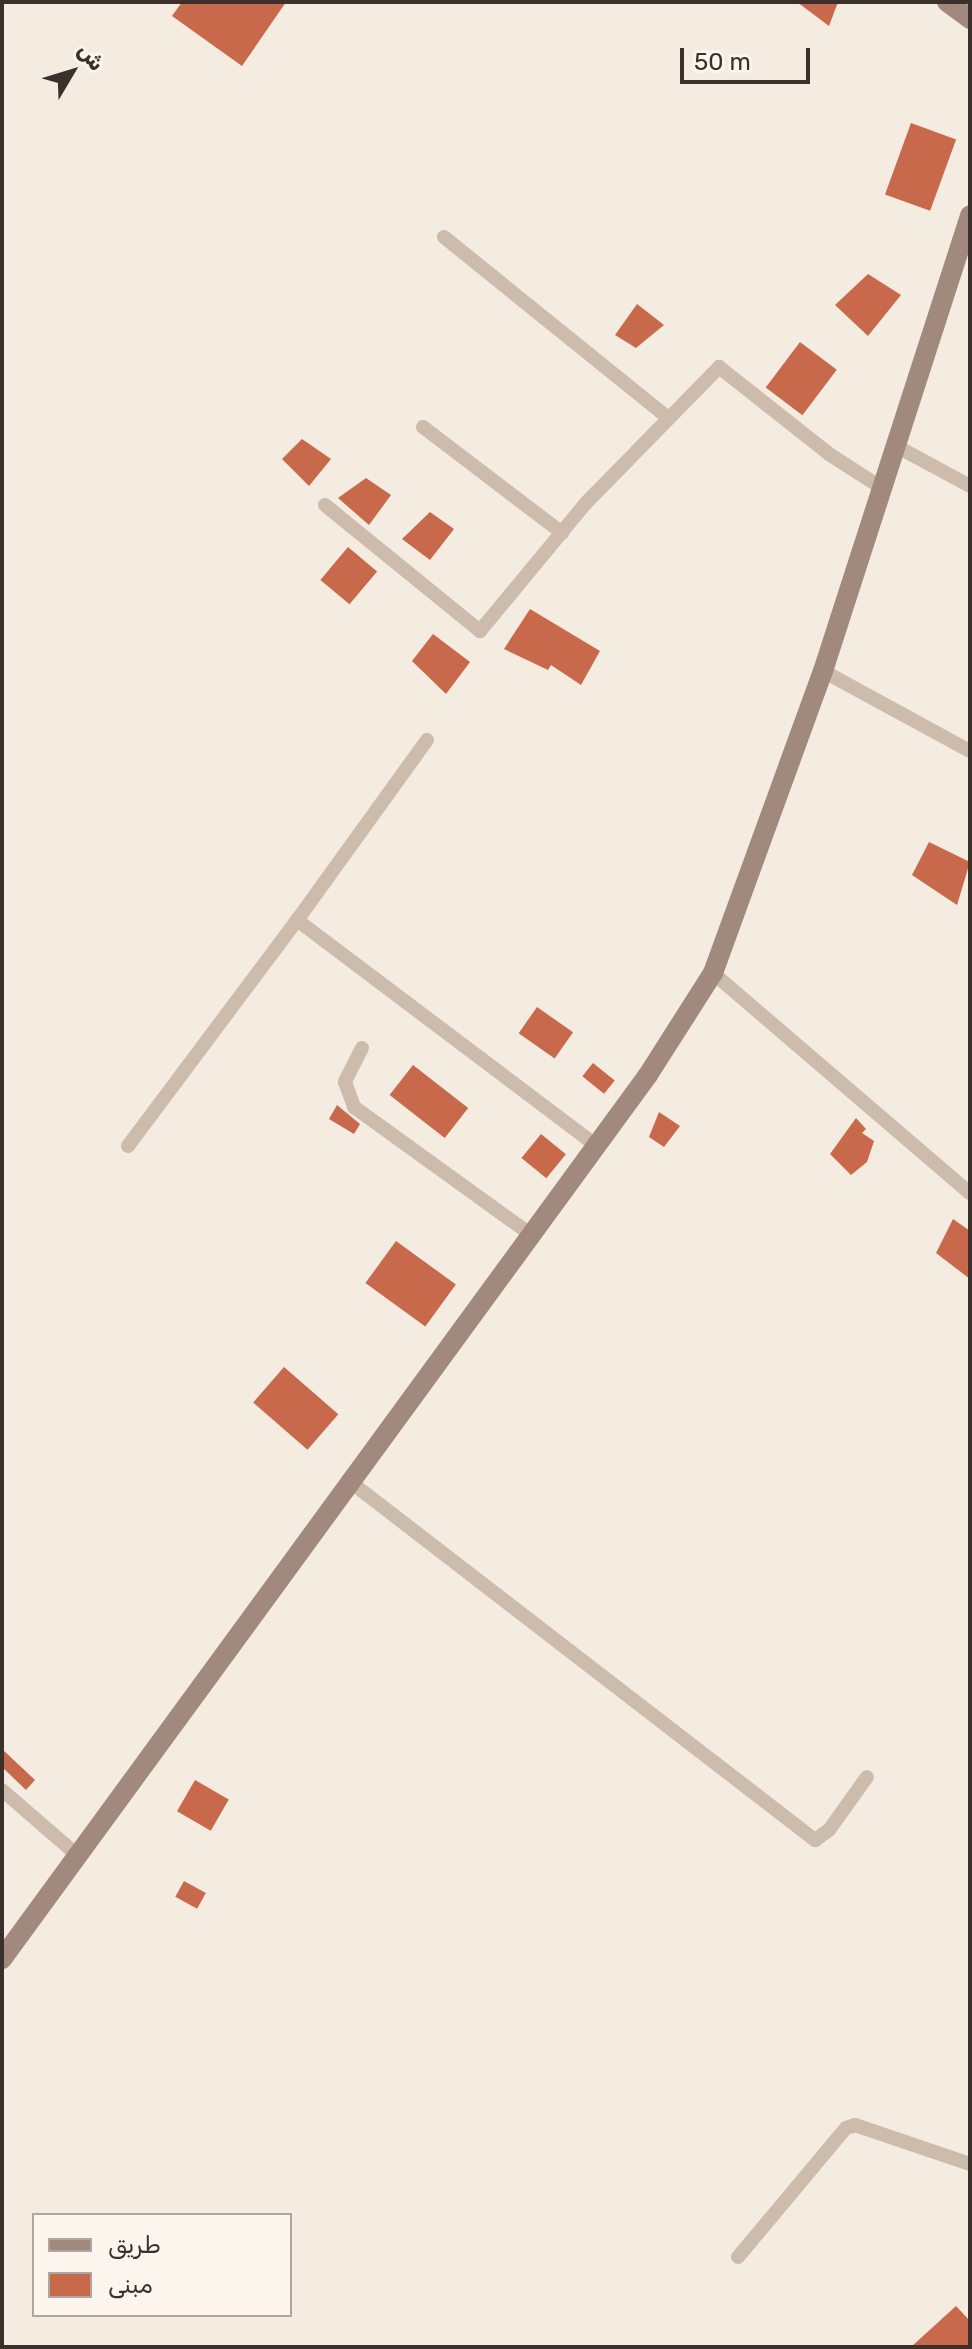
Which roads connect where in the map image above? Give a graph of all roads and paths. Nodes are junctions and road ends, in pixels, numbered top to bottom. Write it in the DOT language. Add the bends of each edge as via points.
graph roads {
  1 [pos="970,215"];
  2 [pos="444,237"];
  3 [pos="668,418"];
  4 [pos="423,427"];
  5 [pos="896,446"];
  6 [pos="970,486"];
  7 [pos="882,488"];
  8 [pos="325,505"];
  9 [pos="562,533"];
  10 [pos="823,671"];
  11 [pos="427,740"];
  12 [pos="970,751"];
  13 [pos="297,920"];
  14 [pos="713,973"];
  15 [pos="362,1048"];
  16 [pos="596,1145"];
  17 [pos="128,1146"];
  18 [pos="970,1193"];
  19 [pos="530,1234"];
  20 [pos="348,1480"];
  21 [pos="867,1777"];
  22 [pos="2,1790"];
  23 [pos="77,1855"];
  24 [pos="2,1959"];
  25 [pos="970,2164"];
  26 [pos="738,2257"];
  1 -- 5 [label="street"];
  2 -- 3 [label="street"];
  3 -- 7 [label="street" via="712,372 725,368 829,454"];
  3 -- 9 [label="street"];
  4 -- 9 [label="street"];
  5 -- 6 [label="street"];
  5 -- 7 [label="street"];
  7 -- 10 [label="street"];
  8 -- 9 [label="street" via="480,631"];
  10 -- 12 [label="street"];
  10 -- 14 [label="street"];
  11 -- 13 [label="street"];
  13 -- 16 [label="street"];
  13 -- 17 [label="street"];
  14 -- 16 [label="street"];
  14 -- 18 [label="street"];
  15 -- 19 [label="street" via="345,1082 354,1107"];
  16 -- 19 [label="street"];
  19 -- 20 [label="street"];
  20 -- 21 [label="street" via="815,1840 829,1830"];
  20 -- 23 [label="street"];
  22 -- 23 [label="street"];
  23 -- 24 [label="street"];
  25 -- 26 [label="street" via="855,2125 846,2128"];
}
